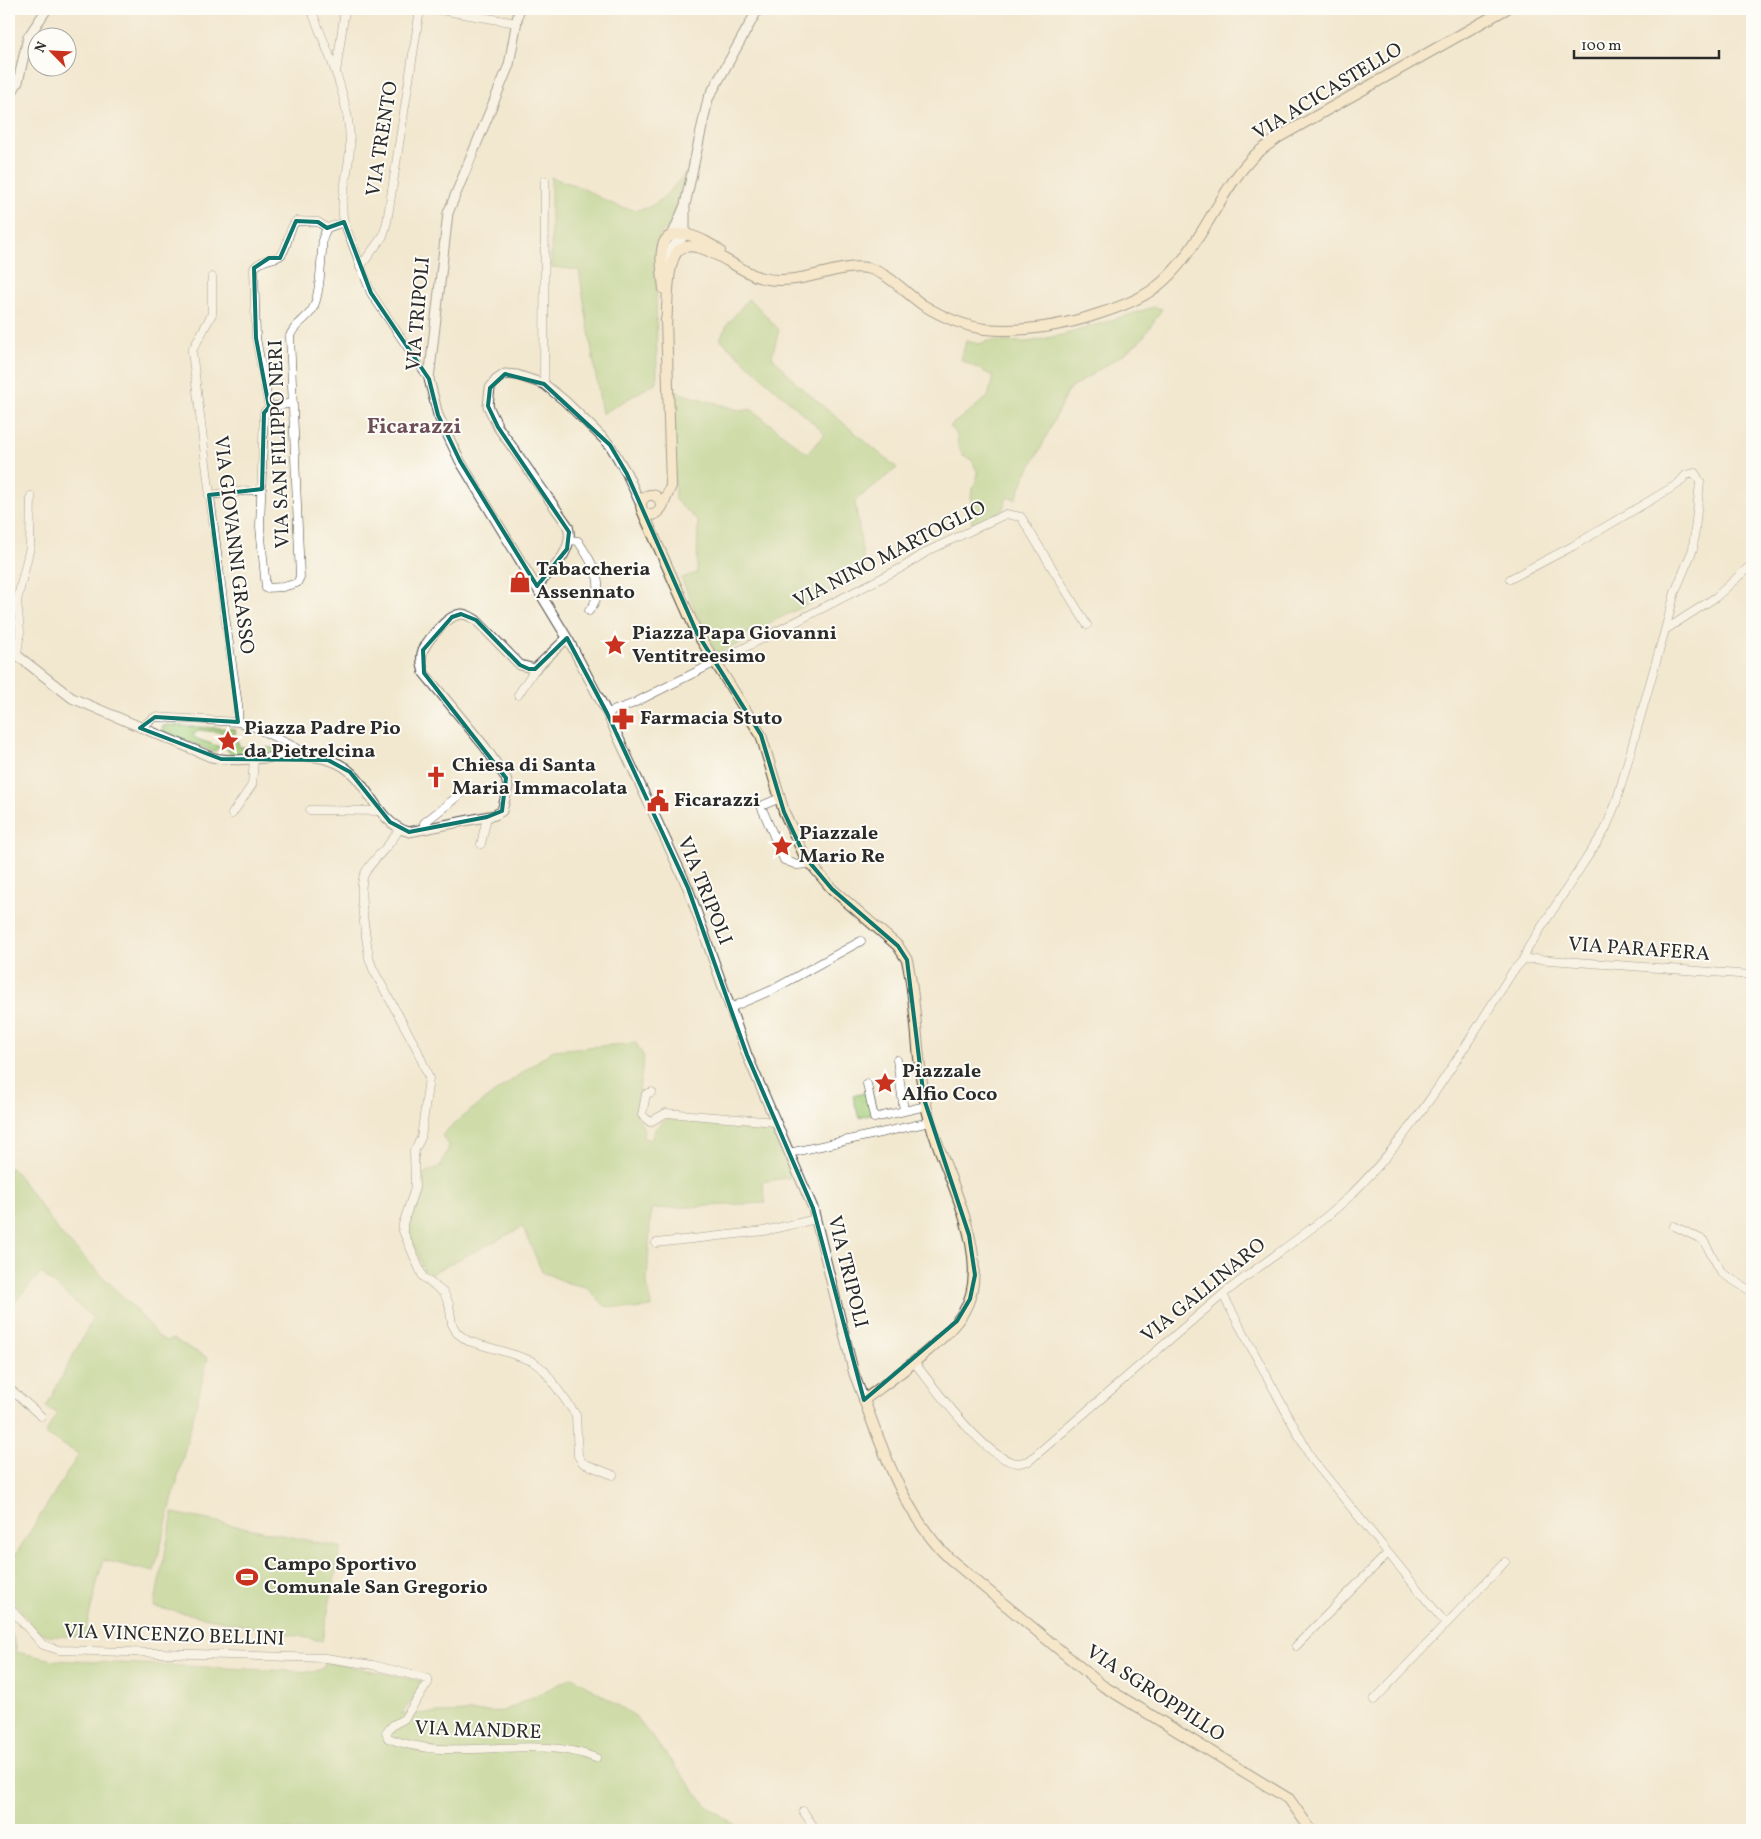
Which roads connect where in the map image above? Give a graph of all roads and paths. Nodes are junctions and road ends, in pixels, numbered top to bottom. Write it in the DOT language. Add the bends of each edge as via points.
graph roads {
  1 [pos="46,9"];
  2 [pos="311,9"];
  3 [pos="345,9"];
  4 [pos="420,9"];
  5 [pos="434,9"];
  6 [pos="519,9"];
  7 [pos="758,9"];
  8 [pos="1506,9"];
  9 [pos="517,23"];
  10 [pos="336,76"];
  11 [pos="9,97"];
  12 [pos="545,181"];
  13 [pos="685,205"];
  14 [pos="344,222"];
  15 [pos="327,228"];
  16 [pos="684,234"];
  17 [pos="672,236"];
  18 [pos="360,267"];
  19 [pos="739,269"];
  20 [pos="212,277"];
  21 [pos="668,305"];
  22 [pos="666,324"];
  23 [pos="429,379"];
  24 [pos="544,384"];
  25 [pos="293,403"];
  26 [pos="269,407"];
  27 [pos="669,470"];
  28 [pos="262,489"];
  29 [pos="209,495"];
  30 [pos="655,495"];
  31 [pos="31,496"];
  32 [pos="642,508"];
  33 [pos="659,510"];
  34 [pos="569,540"];
  35 [pos="660,549"];
  36 [pos="1752,564"];
  37 [pos="1510,579"];
  38 [pos="537,586"];
  39 [pos="589,612"];
  40 [pos="1087,625"];
  41 [pos="1665,630"];
  42 [pos="567,638"];
  43 [pos="9,649"];
  44 [pos="17,654"];
  45 [pos="714,661"];
  46 [pos="535,669"];
  47 [pos="518,695"];
  48 [pos="607,713"];
  49 [pos="238,722"];
  50 [pos="140,728"];
  51 [pos="297,748"];
  52 [pos="254,759"];
  53 [pos="463,792"];
  54 [pos="780,798"];
  55 [pos="310,810"];
  56 [pos="380,811"];
  57 [pos="232,814"];
  58 [pos="486,817"];
  59 [pos="399,829"];
  60 [pos="424,829"];
  61 [pos="480,844"];
  62 [pos="810,864"];
  63 [pos="861,941"];
  64 [pos="1523,960"];
  65 [pos="1752,975"];
  66 [pos="730,1008"];
  67 [pos="897,1060"];
  68 [pos="867,1084"];
  69 [pos="652,1092"];
  70 [pos="926,1106"];
  71 [pos="904,1111"];
  72 [pos="776,1122"];
  73 [pos="930,1122"];
  74 [pos="790,1153"];
  75 [pos="816,1219"];
  76 [pos="1674,1226"];
  77 [pos="656,1243"];
  78 [pos="1752,1292"];
  79 [pos="1223,1295"];
  80 [pos="913,1361"];
  81 [pos="11,1392"];
  82 [pos="864,1400"];
  83 [pos="41,1416"];
  84 [pos="613,1475"];
  85 [pos="935,1545"];
  86 [pos="1388,1554"];
  87 [pos="1505,1562"];
  88 [pos="9,1607"];
  89 [pos="1446,1624"];
  90 [pos="1296,1646"];
  91 [pos="326,1658"];
  92 [pos="1374,1700"];
  93 [pos="596,1758"];
  94 [pos="803,1811"];
  95 [pos="816,1830"];
  96 [pos="1311,1830"];
  1 -- 11 [label="street" via="28,37 18,82"];
  2 -- 10 [label="street"];
  3 -- 10 [label="street"];
  4 -- 18 [label="street, VIA TRENTO" via="387,222 383,236"];
  5 -- 9 [label="street"];
  6 -- 9 [label="street, VIA TRIPOLI"];
  7 -- 13 [label="street" via="708,99"];
  8 -- 19 [label="main road, VIA ACICASTELLO" via="1279,137 1254,156 1171,274 1138,299 1081,319 1022,328 985,329 939,314 880,273 866,268 792,280 763,279"];
  9 -- 23 [label="street, VIA TRIPOLI" via="509,65 448,213"];
  10 -- 14 [label="street" via="347,112 350,141 350,164 342,213"];
  12 -- 24 [label="street"];
  13 -- 16 [label="street"];
  13 -- 17 [label="street"];
  14 -- 15 [label="street"];
  14 -- 18 [label="street"];
  15 -- 25 [label="street, VIA SAN FILIPPO NERI" via="316,301 290,336"];
  15 -- 26 [label="street" via="318,222 296,221 290,228 281,255 269,258 254,268 256,338"];
  16 -- 17 [label="main road"];
  16 -- 19 [label="main road" via="711,244"];
  16 -- 21 [label="street" via="667,258"];
  17 -- 22 [label="main road" via="666,240 662,251"];
  18 -- 23 [label="street" via="371,293"];
  19 -- 21 [label="main road" via="703,248 682,248 671,262"];
  20 -- 29 [label="street, VIA GIOVANNI GRASSO" via="212,314 192,351"];
  21 -- 22 [label="main road"];
  22 -- 27 [label="main road"];
  23 -- 38 [label="street, VIA TRIPOLI" via="438,415 460,461"];
  24 -- 32 [label="street" via="610,445"];
  24 -- 34 [label="street" via="505,374 490,388 488,406 498,427 568,526"];
  25 -- 26 [label="street"];
  25 -- 28 [label="street, VIA SAN FILIPPO NERI" via="300,577 297,583 266,588 260,527"];
  26 -- 28 [label="street" via="264,413"];
  27 -- 30 [label="main road"];
  27 -- 33 [label="main road" via="670,492"];
  28 -- 29 [label="street"];
  29 -- 49 [label="street, VIA GIOVANNI GRASSO"];
  30 -- 32 [label="main road" via="645,496"];
  30 -- 33 [label="main road" via="660,499"];
  31 -- 44 [label="street" via="30,548 17,601 20,632"];
  32 -- 33 [label="main road" via="650,515"];
  32 -- 35 [label="main road"];
  33 -- 35 [label="main road" via="654,522"];
  34 -- 38 [label="street" via="562,558"];
  34 -- 39 [label="street" via="578,541 596,572 600,590 597,602"];
  35 -- 45 [label="main road" via="697,634"];
  36 -- 41 [label="street" via="1716,597"];
  37 -- 41 [label="street, VIA GALLINARO" via="1678,484 1686,475 1695,473 1700,482 1693,549 1675,592"];
  38 -- 42 [label="street, VIA TRIPOLI"];
  40 -- 45 [label="street, VIA NINO MARTOGLIO" via="1021,517 1006,514"];
  41 -- 64 [label="street, VIA GALLINARO" via="1616,803 1605,830"];
  42 -- 46 [label="street"];
  42 -- 48 [label="street, VIA TRIPOLI"];
  43 -- 44 [label="street"];
  44 -- 50 [label="street" via="72,698"];
  45 -- 48 [label="street, VIA NINO MARTOGLIO" via="632,704"];
  45 -- 54 [label="main road" via="760,735"];
  46 -- 47 [label="street"];
  46 -- 58 [label="street" via="520,665 468,615 452,617 423,650 424,673 486,747 506,778 508,787 502,811"];
  48 -- 66 [label="street, VIA TRIPOLI" via="688,888"];
  49 -- 50 [label="street" via="156,717"];
  49 -- 51 [label="street"];
  50 -- 52 [label="street" via="211,757"];
  52 -- 56 [label="street" via="296,757 334,762 350,772"];
  52 -- 57 [label="street" via="252,785"];
  53 -- 60 [label="street" via="424,823"];
  54 -- 62 [label="main road" via="793,834"];
  54 -- 62 [label="street" via="761,806 784,860 797,865"];
  55 -- 56 [label="street"];
  56 -- 59 [label="street"];
  58 -- 60 [label="street"];
  58 -- 61 [label="street"];
  59 -- 60 [label="street" via="409,832"];
  59 -- 84 [label="street" via="395,838 366,870 362,886 372,969 417,1049 429,1078 421,1138 414,1151 415,1188 406,1213 404,1231 423,1277 444,1293 452,1324 458,1332 468,1341 523,1358 544,1370 576,1415 578,1456 582,1464"];
  62 -- 70 [label="main road" via="832,889 898,946 907,960 918,1064"];
  63 -- 66 [label="street" via="772,990"];
  64 -- 65 [label="street, VIA PARAFERA"];
  64 -- 79 [label="street, VIA GALLINARO" via="1417,1117 1377,1166 1332,1212"];
  66 -- 72 [label="street, VIA TRIPOLI" via="746,1055"];
  67 -- 71 [label="street"];
  68 -- 71 [label="street" via="874,1118"];
  69 -- 72 [label="street" via="643,1100 642,1115 650,1122 666,1113"];
  70 -- 71 [label="street"];
  70 -- 73 [label="main road"];
  72 -- 74 [label="street, VIA TRIPOLI"];
  73 -- 74 [label="street"];
  73 -- 80 [label="main road" via="969,1234 975,1275 973,1290 963,1312"];
  74 -- 75 [label="street, VIA TRIPOLI"];
  75 -- 77 [label="street" via="764,1231"];
  75 -- 82 [label="street, VIA TRIPOLI" via="854,1374"];
  76 -- 78 [label="street" via="1703,1240 1722,1273"];
  79 -- 80 [label="street, VIA GALLINARO" via="1030,1461 1017,1463 981,1443"];
  79 -- 86 [label="street" via="1311,1458"];
  80 -- 82 [label="main road"];
  81 -- 83 [label="street"];
  82 -- 85 [label="main road, VIA TRIPOLI" via="888,1464"];
  85 -- 96 [label="main road, VIA SGROPPILLO" via="1096,1681 1289,1799"];
  86 -- 89 [label="street"];
  86 -- 90 [label="street"];
  87 -- 89 [label="street"];
  88 -- 91 [label="street, VIA VINCENZO BELLINI" via="43,1645 59,1650"];
  89 -- 92 [label="street"];
  91 -- 93 [label="street, VIA MANDRE" via="428,1678 428,1683 404,1719 386,1733 394,1741 409,1746 451,1749 563,1750"];
  94 -- 95 [label="street"];
}
